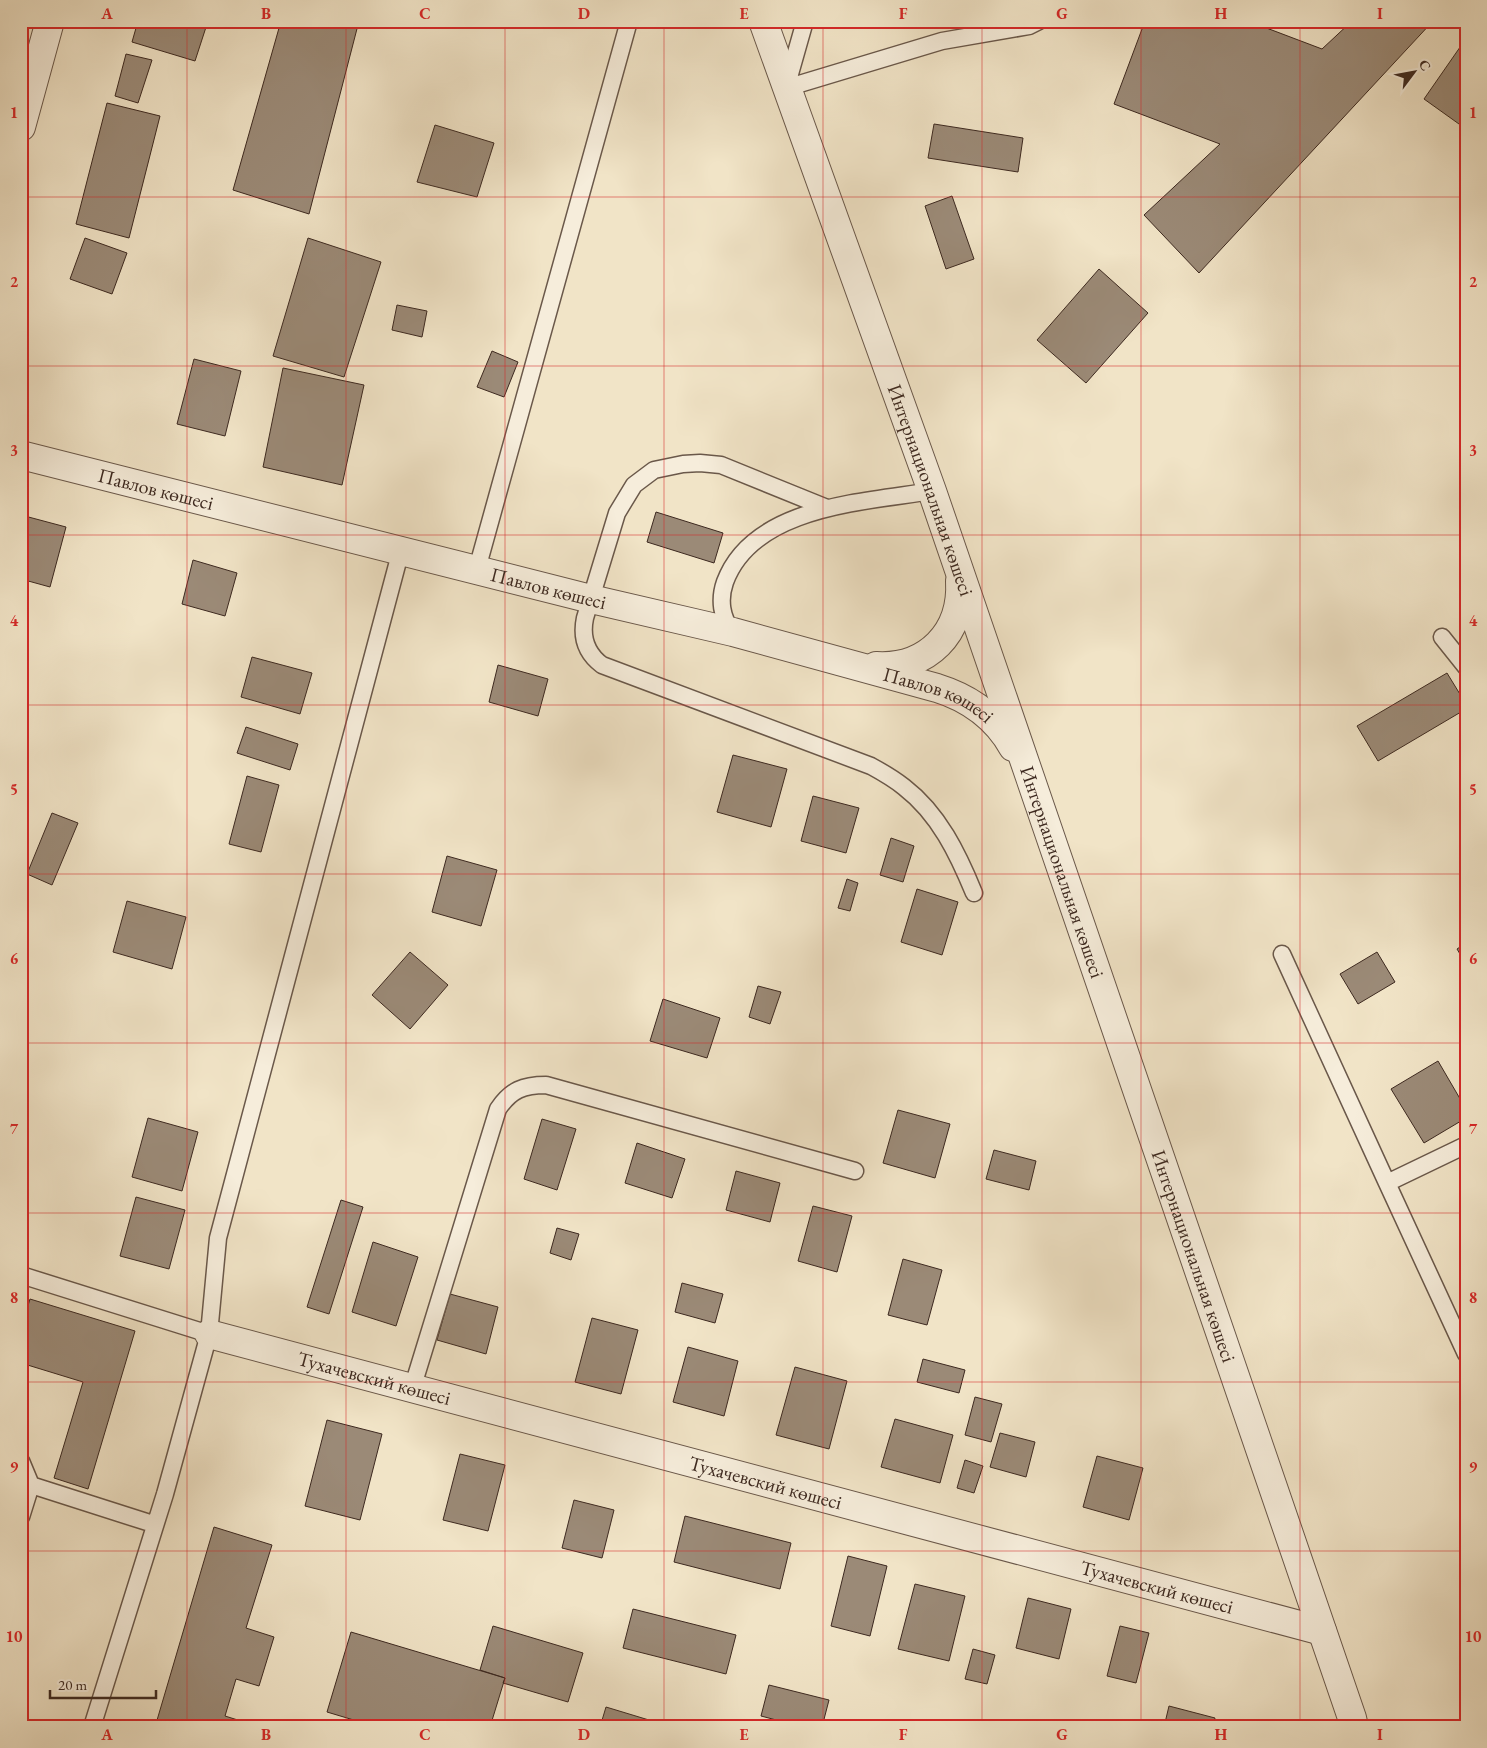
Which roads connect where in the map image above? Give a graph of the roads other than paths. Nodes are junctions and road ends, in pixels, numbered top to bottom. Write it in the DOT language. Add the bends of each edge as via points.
graph roads {
  1 [pos="50,21"];
  2 [pos="629,21"];
  3 [pos="763,21"];
  4 [pos="805,21"];
  5 [pos="1039,21"];
  6 [pos="786,88"];
  7 [pos="21,127"];
  8 [pos="21,455"];
  9 [pos="932,491"];
  10 [pos="827,508"];
  11 [pos="401,550"];
  12 [pos="477,569"];
  13 [pos="960,575"];
  14 [pos="591,599"];
  15 [pos="733,632"];
  16 [pos="1442,637"];
  17 [pos="850,664"];
  18 [pos="1466,667"];
  19 [pos="1034,786"];
  20 [pos="974,893"];
  21 [pos="1282,954"];
  22 [pos="1466,1145"];
  23 [pos="855,1170"];
  24 [pos="1387,1183"];
  25 [pos="21,1276"];
  26 [pos="209,1334"];
  27 [pos="1466,1354"];
  28 [pos="412,1389"];
  29 [pos="21,1461"];
  30 [pos="31,1485"];
  31 [pos="21,1517"];
  32 [pos="150,1523"];
  33 [pos="1322,1631"];
  34 [pos="91,1727"];
  35 [pos="1354,1727"];
  1 -- 7 [label="street"];
  2 -- 12 [label="lane"];
  3 -- 6 [label="street, Интернациональная көшесі"];
  4 -- 6 [label="lane"];
  5 -- 6 [label="lane" via="1029,26 942,41"];
  6 -- 9 [label="street, Интернациональная көшесі"];
  8 -- 11 [label="street, Павлов көшесі"];
  9 -- 10 [label="lane"];
  9 -- 13 [label="street, Интернациональная көшесі"];
  10 -- 14 [label="lane" via="720,465 683,464 654,470 634,485 616,513"];
  10 -- 15 [label="lane" via="788,520 747,548 737,560 728,575 722,598 724,618"];
  11 -- 12 [label="street, Павлов көшесі"];
  11 -- 26 [label="lane" via="218,1238"];
  12 -- 14 [label="street, Павлов көшесі"];
  13 -- 17 [label="street" via="959,599 952,627 930,651 902,665"];
  13 -- 19 [label="street, Интернациональная көшесі"];
  14 -- 15 [label="street, Павлов көшесі"];
  14 -- 20 [label="lane" via="584,627 586,646 596,660 872,766 905,787 934,818 950,840"];
  15 -- 17 [label="street, Павлов көшесі"];
  16 -- 18 [label="lane"];
  17 -- 19 [label="street, Павлов көшесі" via="950,692 974,704 1011,744"];
  19 -- 33 [label="street, Интернациональная көшесі"];
  21 -- 24 [label="lane"];
  22 -- 24 [label="lane"];
  23 -- 28 [label="lane" via="546,1085 518,1089 505,1098 498,1109"];
  24 -- 27 [label="lane"];
  25 -- 26 [label="lane"];
  26 -- 28 [label="street, Тухачевский көшесі"];
  26 -- 32 [label="lane"];
  26 -- 34 [label="lane" via="165,1494"];
  28 -- 33 [label="street, Тухачевский көшесі"];
  29 -- 30 [label="lane"];
  30 -- 31 [label="lane"];
  30 -- 32 [label="lane"];
  32 -- 34 [label="lane"];
  33 -- 35 [label="street, Интернациональная көшесі"];
}
